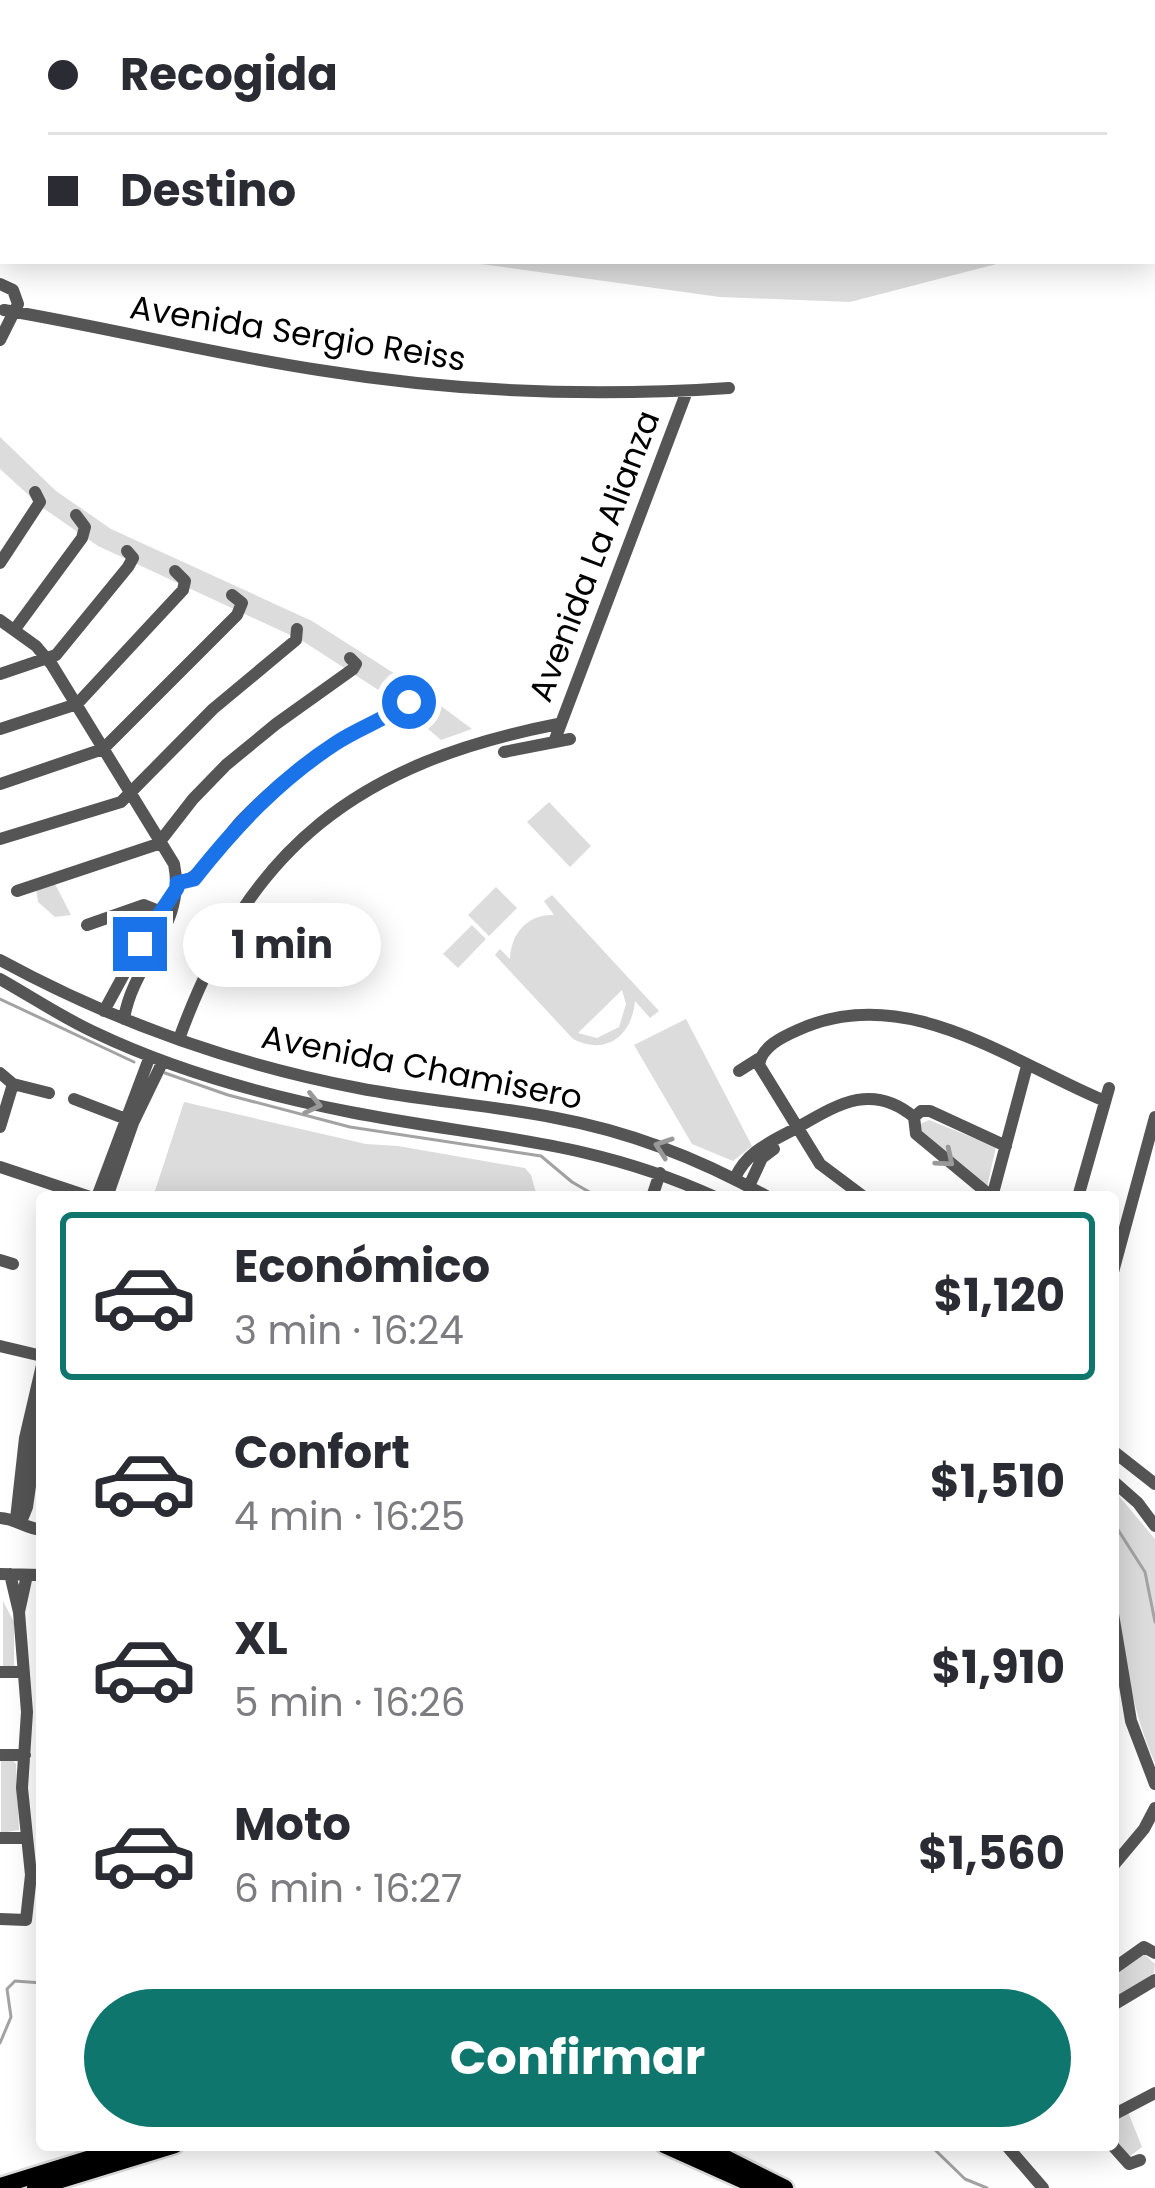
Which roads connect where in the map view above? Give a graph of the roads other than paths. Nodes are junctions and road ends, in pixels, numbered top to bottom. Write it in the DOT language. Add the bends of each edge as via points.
graph roads {
  1 [pos="0,284"];
  2 [pos="10,311"];
  3 [pos="0,340"];
  4 [pos="729,388"];
  5 [pos="687,391"];
  6 [pos="35,492"];
  7 [pos="76,515"];
  8 [pos="127,551"];
  9 [pos="0,563"];
  10 [pos="175,572"];
  11 [pos="232,595"];
  12 [pos="0,620"];
  13 [pos="297,628"];
  14 [pos="16,629"];
  15 [pos="350,658"];
  16 [pos="47,659"];
  17 [pos="0,674"];
  18 [pos="401,695"];
  19 [pos="77,704"];
  20 [pos="558,724"];
  21 [pos="0,729"];
  22 [pos="570,740"];
  23 [pos="554,742"];
  24 [pos="103,749"];
  25 [pos="504,752"];
  26 [pos="0,784"];
  27 [pos="129,796"];
  28 [pos="0,839"];
  29 [pos="162,841"];
  30 [pos="177,885"];
  31 [pos="17,891"];
  32 [pos="165,914"];
  33 [pos="87,925"];
  34 [pos="0,960"];
  35 [pos="0,979"];
  36 [pos="65,993"];
  37 [pos="53,1010"];
  38 [pos="104,1010"];
  39 [pos="124,1019"];
  40 [pos="179,1039"];
  41 [pos="156,1059"];
  42 [pos="758,1059"];
  43 [pos="1028,1066"];
  44 [pos="739,1071"];
  45 [pos="0,1073"];
  46 [pos="13,1084"];
  47 [pos="49,1093"];
  48 [pos="74,1099"];
  49 [pos="914,1117"];
  50 [pos="1155,1118"];
  51 [pos="128,1120"];
  52 [pos="0,1127"];
  53 [pos="797,1128"];
  54 [pos="1006,1146"];
  55 [pos="0,1167"];
  56 [pos="660,1173"];
  57 [pos="730,1176"];
  58 [pos="749,1186"];
  59 [pos="75,1191"];
  60 [pos="97,1191"];
  61 [pos="108,1191"];
  62 [pos="654,1191"];
  63 [pos="702,1191"];
  64 [pos="723,1191"];
  65 [pos="758,1191"];
  66 [pos="856,1191"];
  67 [pos="985,1191"];
  68 [pos="994,1191"];
  69 [pos="1080,1191"];
  70 [pos="1119,1250"];
  71 [pos="0,1346"];
  72 [pos="36,1359"];
  73 [pos="36,1400"];
  74 [pos="36,1421"];
  75 [pos="30,1439"];
  76 [pos="1119,1456"];
  77 [pos="1155,1484"];
  78 [pos="1119,1486"];
  79 [pos="0,1517"];
  80 [pos="16,1519"];
  81 [pos="1155,1526"];
  82 [pos="36,1530"];
  83 [pos="5,1574"];
  84 [pos="34,1575"];
  85 [pos="0,1593"];
  86 [pos="16,1607"];
  87 [pos="1119,1648"];
  88 [pos="0,1672"];
  89 [pos="22,1672"];
  90 [pos="0,1755"];
  91 [pos="25,1755"];
  92 [pos="1155,1784"];
  93 [pos="1155,1808"];
  94 [pos="1150,1825"];
  95 [pos="0,1838"];
  96 [pos="25,1838"];
  97 [pos="1119,1859"];
  98 [pos="0,1919"];
  99 [pos="1155,1953"];
  100 [pos="1119,1966"];
  101 [pos="1155,1980"];
  102 [pos="1119,2001"];
  103 [pos="1155,2092"];
  104 [pos="1119,2112"];
  105 [pos="114,2151"];
  106 [pos="155,2151"];
  107 [pos="677,2151"];
  108 [pos="712,2151"];
  109 [pos="1011,2151"];
  110 [pos="1117,2151"];
  111 [pos="1140,2159"];
  112 [pos="0,2186"];
  113 [pos="34,2188"];
  114 [pos="760,2188"];
  115 [pos="785,2188"];
  116 [pos="1043,2188"];
  1 -- 2 [label="street" via="16,293"];
  2 -- 3 [label="street"];
  2 -- 5 [label="street, Avenida Sergio Reiss" via="364,377 495,389"];
  4 -- 5 [label="street, Avenida Sergio Reiss"];
  5 -- 20 [label="street, Avenida La Alianza"];
  6 -- 9 [label="street" via="40,502"];
  7 -- 14 [label="street" via="82,538"];
  8 -- 16 [label="street" via="128,568"];
  10 -- 19 [label="street" via="184,590"];
  11 -- 24 [label="street" via="242,603 237,615"];
  12 -- 14 [label="street"];
  13 -- 27 [label="street" via="296,640 213,709"];
  14 -- 16 [label="street"];
  15 -- 29 [label="street" via="353,669 243,750"];
  16 -- 17 [label="street"];
  16 -- 19 [label="street"];
  18 -- 30 [label="street" via="409,704 288,777 194,879"];
  19 -- 21 [label="street"];
  19 -- 24 [label="street"];
  20 -- 23 [label="street, Avenida La Alianza"];
  20 -- 40 [label="street" via="425,760 307,833 231,922"];
  22 -- 23 [label="street"];
  23 -- 25 [label="street"];
  24 -- 26 [label="street"];
  24 -- 27 [label="street"];
  27 -- 28 [label="street"];
  27 -- 29 [label="street"];
  29 -- 30 [label="street"];
  29 -- 31 [label="street"];
  30 -- 32 [label="street"];
  32 -- 33 [label="street" via="140,906"];
  32 -- 38 [label="street"];
  32 -- 39 [label="street"];
  34 -- 36 [label="street, Avenida Chamisero"];
  35 -- 37 [label="street, Avenida Chamisero"];
  36 -- 37 [label="street"];
  36 -- 38 [label="street, Avenida Chamisero"];
  37 -- 41 [label="street, Avenida Chamisero"];
  38 -- 39 [label="street, Avenida Chamisero"];
  39 -- 40 [label="street, Avenida Chamisero"];
  57 -- 40 [label="street, Avenida Chamisero, one-way" via="587,1124 331,1083"];
  41 -- 51 [label="street"];
  41 -- 56 [label="street, Avenida Chamisero, one-way" via="296,1101 566,1146"];
  42 -- 43 [label="street" via="808,1025 878,1013 932,1024"];
  42 -- 44 [label="street"];
  42 -- 53 [label="street"];
  43 -- 54 [label="street"];
  43 -- 69 [label="street" via="1107,1095"];
  45 -- 46 [label="street"];
  46 -- 47 [label="street"];
  46 -- 52 [label="street"];
  48 -- 51 [label="street"];
  49 -- 53 [label="street" via="862,1097"];
  49 -- 54 [label="street" via="930,1111"];
  49 -- 67 [label="street, one-way" via="916,1135"];
  50 -- 70 [label="street"];
  51 -- 60 [label="street"];
  51 -- 61 [label="street"];
  53 -- 57 [label="street" via="747,1156"];
  53 -- 58 [label="street" via="761,1159"];
  53 -- 66 [label="street" via="824,1167"];
  54 -- 68 [label="street"];
  55 -- 59 [label="street"];
  56 -- 62 [label="street"];
  56 -- 63 [label="street, Avenida Chamisero"];
  57 -- 58 [label="street, Avenida Chamisero"];
  57 -- 64 [label="street"];
  58 -- 65 [label="street, Avenida Chamisero"];
  71 -- 72 [label="street"];
  73 -- 75 [label="street"];
  74 -- 75 [label="street"];
  75 -- 80 [label="street" via="27,1507"];
  76 -- 77 [label="street"];
  78 -- 81 [label="street"];
  79 -- 80 [label="street"];
  80 -- 82 [label="street"];
  83 -- 84 [label="street"];
  83 -- 86 [label="street"];
  84 -- 86 [label="street"];
  85 -- 86 [label="street"];
  86 -- 89 [label="street"];
  87 -- 92 [label="street" via="1131,1721"];
  88 -- 89 [label="street"];
  89 -- 91 [label="street"];
  90 -- 91 [label="street"];
  91 -- 96 [label="street"];
  93 -- 94 [label="street"];
  94 -- 97 [label="street"];
  95 -- 96 [label="street"];
  96 -- 98 [label="street" via="26,1920"];
  99 -- 100 [label="street" via="1144,1947"];
  101 -- 102 [label="street"];
  103 -- 104 [label="street"];
  105 -- 112 [label="highway"];
  106 -- 113 [label="highway"];
  107 -- 114 [label="highway"];
  108 -- 115 [label="highway"];
  109 -- 116 [label="street"];
  110 -- 111 [label="street" via="1129,2164"];
}
